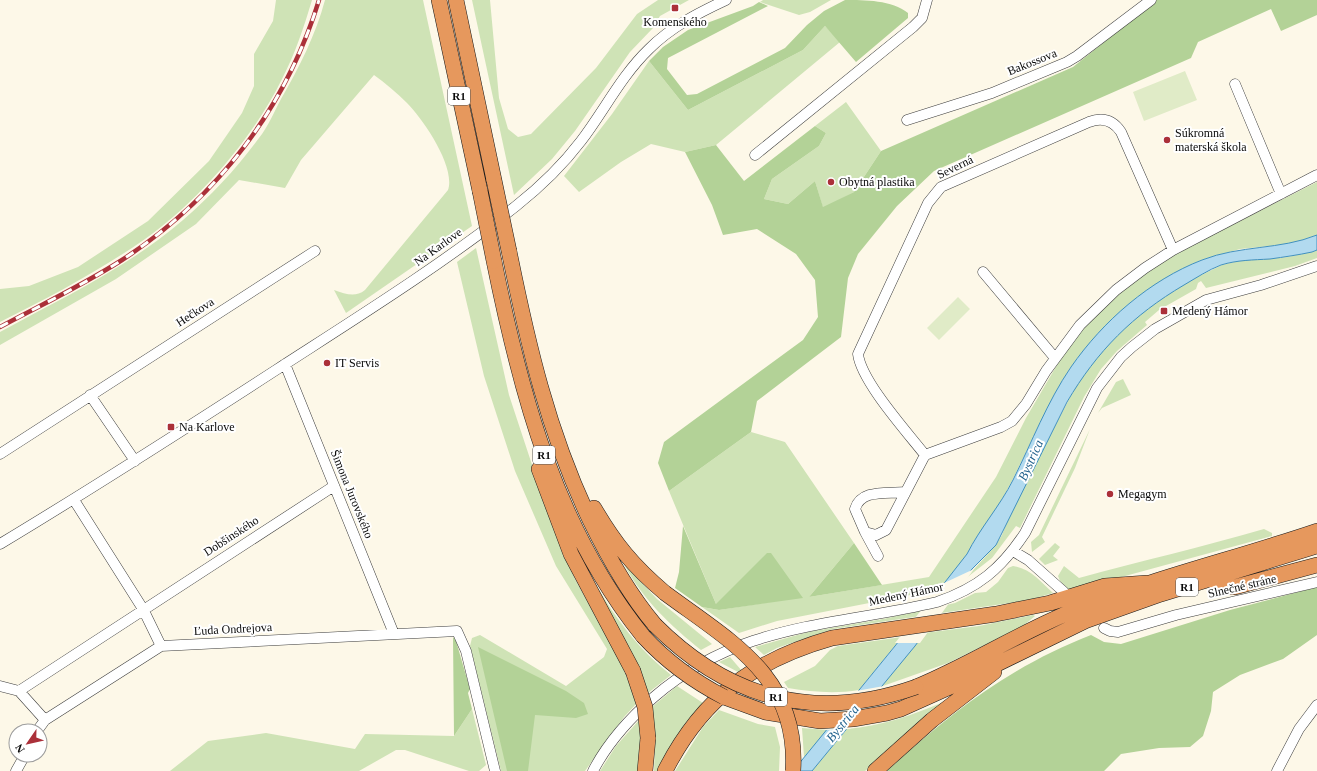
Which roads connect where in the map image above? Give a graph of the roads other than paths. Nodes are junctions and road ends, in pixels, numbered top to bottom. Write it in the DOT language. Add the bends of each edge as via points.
graph roads {
  1 [pos="439,0"];
  2 [pos="456,0"];
  3 [pos="726,0"];
  4 [pos="927,0"];
  5 [pos="1151,0"];
  6 [pos="1235,84"];
  7 [pos="907,120"];
  8 [pos="755,155"];
  9 [pos="1317,175"];
  10 [pos="1281,194"];
  11 [pos="1173,250"];
  12 [pos="314,251"];
  13 [pos="1317,266"];
  14 [pos="983,272"];
  15 [pos="1055,358"];
  16 [pos="514,359"];
  17 [pos="285,364"];
  18 [pos="90,395"];
  19 [pos="552,428"];
  20 [pos="0,454"];
  21 [pos="925,455"];
  22 [pos="135,461"];
  23 [pos="334,486"];
  24 [pos="904,492"];
  25 [pos="74,500"];
  26 [pos="1317,531"];
  27 [pos="865,532"];
  28 [pos="0,544"];
  29 [pos="1317,546"];
  30 [pos="1013,551"];
  31 [pos="878,556"];
  32 [pos="1290,556"];
  33 [pos="1317,565"];
  34 [pos="1317,582"];
  35 [pos="1147,583"];
  36 [pos="1217,587"];
  37 [pos="1064,592"];
  38 [pos="143,609"];
  39 [pos="1104,628"];
  40 [pos="394,634"];
  41 [pos="161,646"];
  42 [pos="1010,659"];
  43 [pos="979,685"];
  44 [pos="0,686"];
  45 [pos="19,691"];
  46 [pos="1317,704"];
  47 [pos="45,720"];
  48 [pos="43,723"];
  49 [pos="495,771"];
  50 [pos="593,771"];
  51 [pos="645,771"];
  52 [pos="665,771"];
  53 [pos="793,771"];
  54 [pos="875,771"];
  55 [pos="1277,771"];
  1 -- 16 [label="highway, R1, bridge"];
  2 -- 19 [label="highway, R1, bridge" via="537,378"];
  3 -- 17 [label="street, Na Karlove" via="685,20 650,47 636,61 580,142 560,166 517,206 422,275"];
  4 -- 8 [label="street" via="922,18 913,27"];
  5 -- 7 [label="street, Bakossova" via="1072,59 992,93"];
  6 -- 10 [label="street"];
  9 -- 10 [label="street"];
  10 -- 11 [label="street"];
  11 -- 15 [label="street" via="1129,279 1103,301 1080,325"];
  11 -- 21 [label="street, Severná" via="1121,132 1109,121 1094,120 941,187 928,203 858,354 866,379"];
  12 -- 18 [label="street, Hečkova"];
  13 -- 30 [label="street, Medený Hámor" via="1206,300 1155,329 1121,357 1097,388 1036,512"];
  14 -- 15 [label="street"];
  15 -- 21 [label="street" via="1012,421"];
  16 -- 42 [label="highway, R1, bridge" via="548,465 573,523 613,596 643,636 663,657 694,681 724,697 765,712 833,720 869,717 901,709"];
  16 -- 51 [label="highway, bridge" via="517,400 558,522 585,583 632,671 645,707 648,738"];
  17 -- 22 [label="street, Na Karlove"];
  17 -- 23 [label="street, Šimona Jurovského"];
  18 -- 20 [label="street, Hečkova"];
  18 -- 22 [label="street"];
  19 -- 35 [label="highway, R1, bridge" via="573,485 604,549 631,594 655,625 688,655 707,668 742,686 773,697 795,701 841,703 881,698 951,672 1079,608"];
  19 -- 53 [label="highway, bridge" via="572,460 591,503 619,547 645,576 665,593 741,649 772,684 785,709 792,731"];
  21 -- 24 [label="street"];
  22 -- 25 [label="street, Na Karlove"];
  23 -- 38 [label="street, Dobšinského"];
  23 -- 40 [label="street, Šimona Jurovského"];
  24 -- 27 [label="street" via="886,530 876,535"];
  24 -- 27 [label="street" via="865,495 857,502 855,509"];
  25 -- 28 [label="street, Na Karlove"];
  25 -- 38 [label="street"];
  26 -- 35 [label="highway, R1" via="1269,548"];
  27 -- 31 [label="street"];
  29 -- 32 [label="highway, R1"];
  30 -- 37 [label="street" via="1028,560"];
  30 -- 50 [label="street, Medený Hámor" via="982,581 955,596 925,605 784,631 748,641 712,657 676,679 637,712"];
  32 -- 36 [label="highway"];
  32 -- 42 [label="highway, R1" via="1123,607 1073,627"];
  33 -- 36 [label="highway" via="1235,587"];
  34 -- 39 [label="street, Slnečné stráne" via="1176,615 1118,632"];
  35 -- 52 [label="highway" via="1105,586 1050,603 832,638 805,646 768,663 735,683 710,705 689,731"];
  36 -- 43 [label="highway" via="1148,607 1089,628"];
  38 -- 41 [label="street"];
  38 -- 45 [label="street, Dobšinského"];
  40 -- 41 [label="street, Ľuda Ondrejova"];
  40 -- 49 [label="street, Ľuda Ondrejova" via="457,631 466,651"];
  41 -- 47 [label="street, Ľuda Ondrejova"];
  42 -- 43 [label="highway"];
  43 -- 54 [label="highway" via="932,720"];
  44 -- 45 [label="street"];
  45 -- 47 [label="street"];
  46 -- 55 [label="street" via="1299,729"];
  47 -- 48 [label="street, Ľuda Ondrejova"];
}
